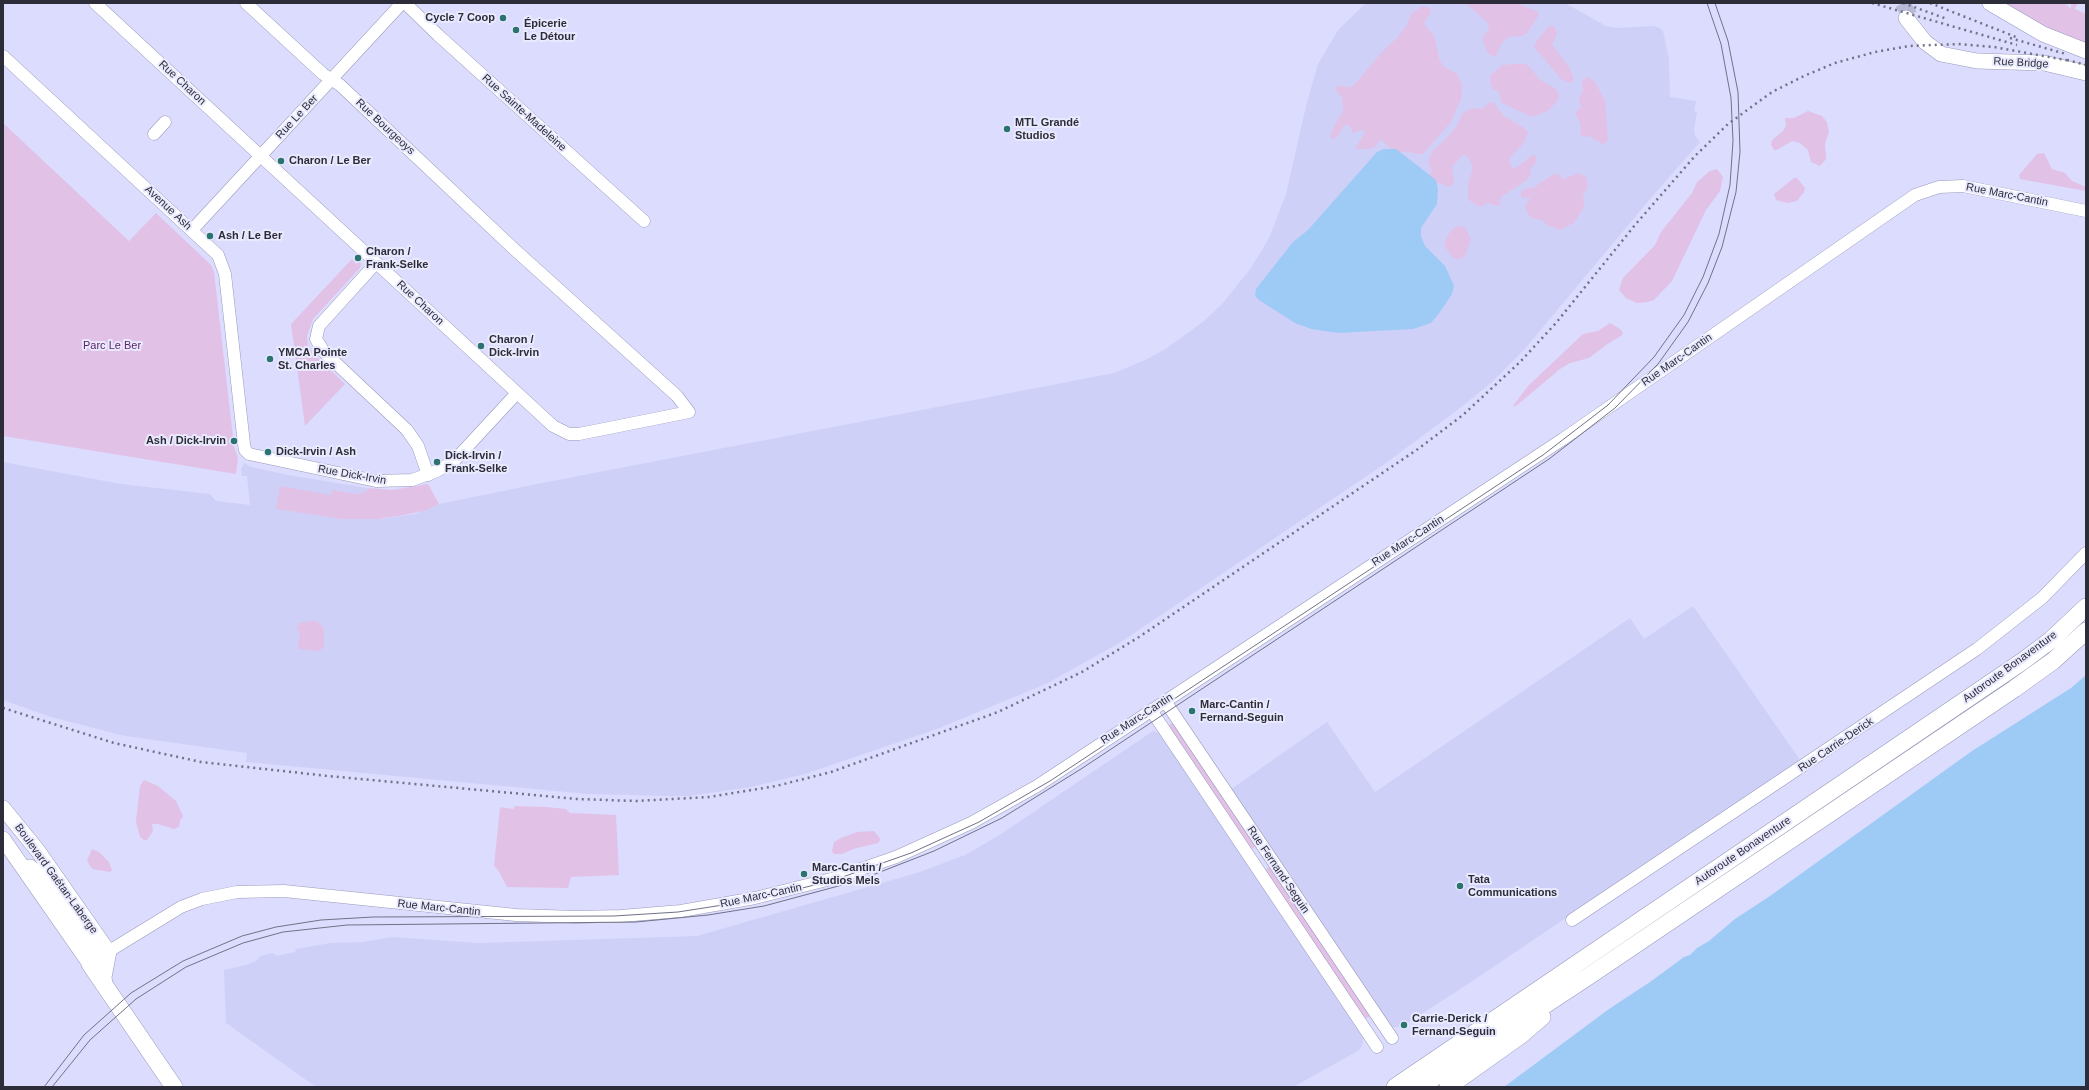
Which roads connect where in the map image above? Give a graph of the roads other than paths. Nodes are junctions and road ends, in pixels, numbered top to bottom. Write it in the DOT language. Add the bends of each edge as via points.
graph roads {
  1 [pos="95,3"];
  2 [pos="246,3"];
  3 [pos="404,3"];
  4 [pos="1990,3"];
  5 [pos="1910,19"];
  6 [pos="2086,51"];
  7 [pos="3,56"];
  8 [pos="2086,73"];
  9 [pos="332,80"];
  10 [pos="165,122"];
  11 [pos="154,134"];
  12 [pos="260,156"];
  13 [pos="2086,211"];
  14 [pos="644,221"];
  15 [pos="192,230"];
  16 [pos="376,263"];
  17 [pos="517,393"];
  18 [pos="689,412"];
  19 [pos="249,454"];
  20 [pos="428,475"];
  21 [pos="2086,554"];
  22 [pos="2086,596"];
  23 [pos="2086,606"];
  24 [pos="2086,631"];
  25 [pos="2023,661"];
  26 [pos="1165,701"];
  27 [pos="1151,710"];
  28 [pos="3,808"];
  29 [pos="5,842"];
  30 [pos="1572,920"];
  31 [pos="99,957"];
  32 [pos="1589,976"];
  33 [pos="104,985"];
  34 [pos="1392,1038"];
  35 [pos="1378,1047"];
  36 [pos="174,1087"];
  37 [pos="1395,1087"];
  38 [pos="1420,1087"];
  39 [pos="1448,1087"];
  1 -- 12 [label="street, Rue Charon"];
  2 -- 9 [label="street, Rue Bourgeoys"];
  3 -- 9 [label="street, Rue Le Ber"];
  3 -- 14 [label="street, Rue Sainte-Madeleine"];
  4 -- 6 [label="main road" via="2048,36"];
  5 -- 8 [label="main road, Rue Bridge" via="1927,44 1942,54 1977,61 2044,63"];
  7 -- 15 [label="street, Avenue Ash"];
  9 -- 12 [label="street, Rue Le Ber"];
  9 -- 18 [label="street, Rue Bourgeoys" via="677,396"];
  10 -- 11 [label="street"];
  12 -- 15 [label="street, Rue Le Ber"];
  12 -- 16 [label="street, Rue Charon"];
  13 -- 26 [label="street, Rue Marc-Cantin" via="1963,186 1939,187 1915,195 1562,439"];
  15 -- 19 [label="street, Avenue Ash" via="216,252 223,267 244,444"];
  16 -- 17 [label="street, Rue Charon"];
  16 -- 20 [label="street" via="319,326 316,340 324,352 408,430 418,446"];
  17 -- 18 [label="street, Rue Charon" via="553,426 569,434 592,433"];
  17 -- 20 [label="street, Rue Dick-Irvin" via="459,456 444,468"];
  19 -- 20 [label="street, Rue Dick-Irvin" via="376,481 405,481"];
  21 -- 30 [label="street, Rue Carrie-Derick" via="2036,603 1977,650"];
  22 -- 25 [label="highway"];
  23 -- 25 [label="highway, Autoroute Bonaventure" via="2060,632"];
  24 -- 32 [label="highway, Autoroute Bonaventure" via="2053,661 2020,685"];
  25 -- 37 [label="highway, Autoroute Bonaventure"];
  26 -- 27 [label="street, Rue Marc-Cantin"];
  26 -- 34 [label="street, Rue Fernand-Seguin"];
  27 -- 31 [label="street, Rue Marc-Cantin" via="1031,790 956,831 852,872 762,897 681,911 576,917 508,915 284,891 247,891 208,897 187,904"];
  27 -- 35 [label="street, Rue Fernand-Seguin"];
  28 -- 31 [label="main road, Boulevard Gaétan-Laberge" via="35,847"];
  29 -- 31 [label="main road, Boulevard Gaétan-Laberge"];
  31 -- 33 [label="highway"];
  31 -- 33 [label="highway"];
  32 -- 38 [label="highway, Autoroute Bonaventure"];
  32 -- 39 [label="highway" via="1521,1035"];
  33 -- 36 [label="highway"];
}
